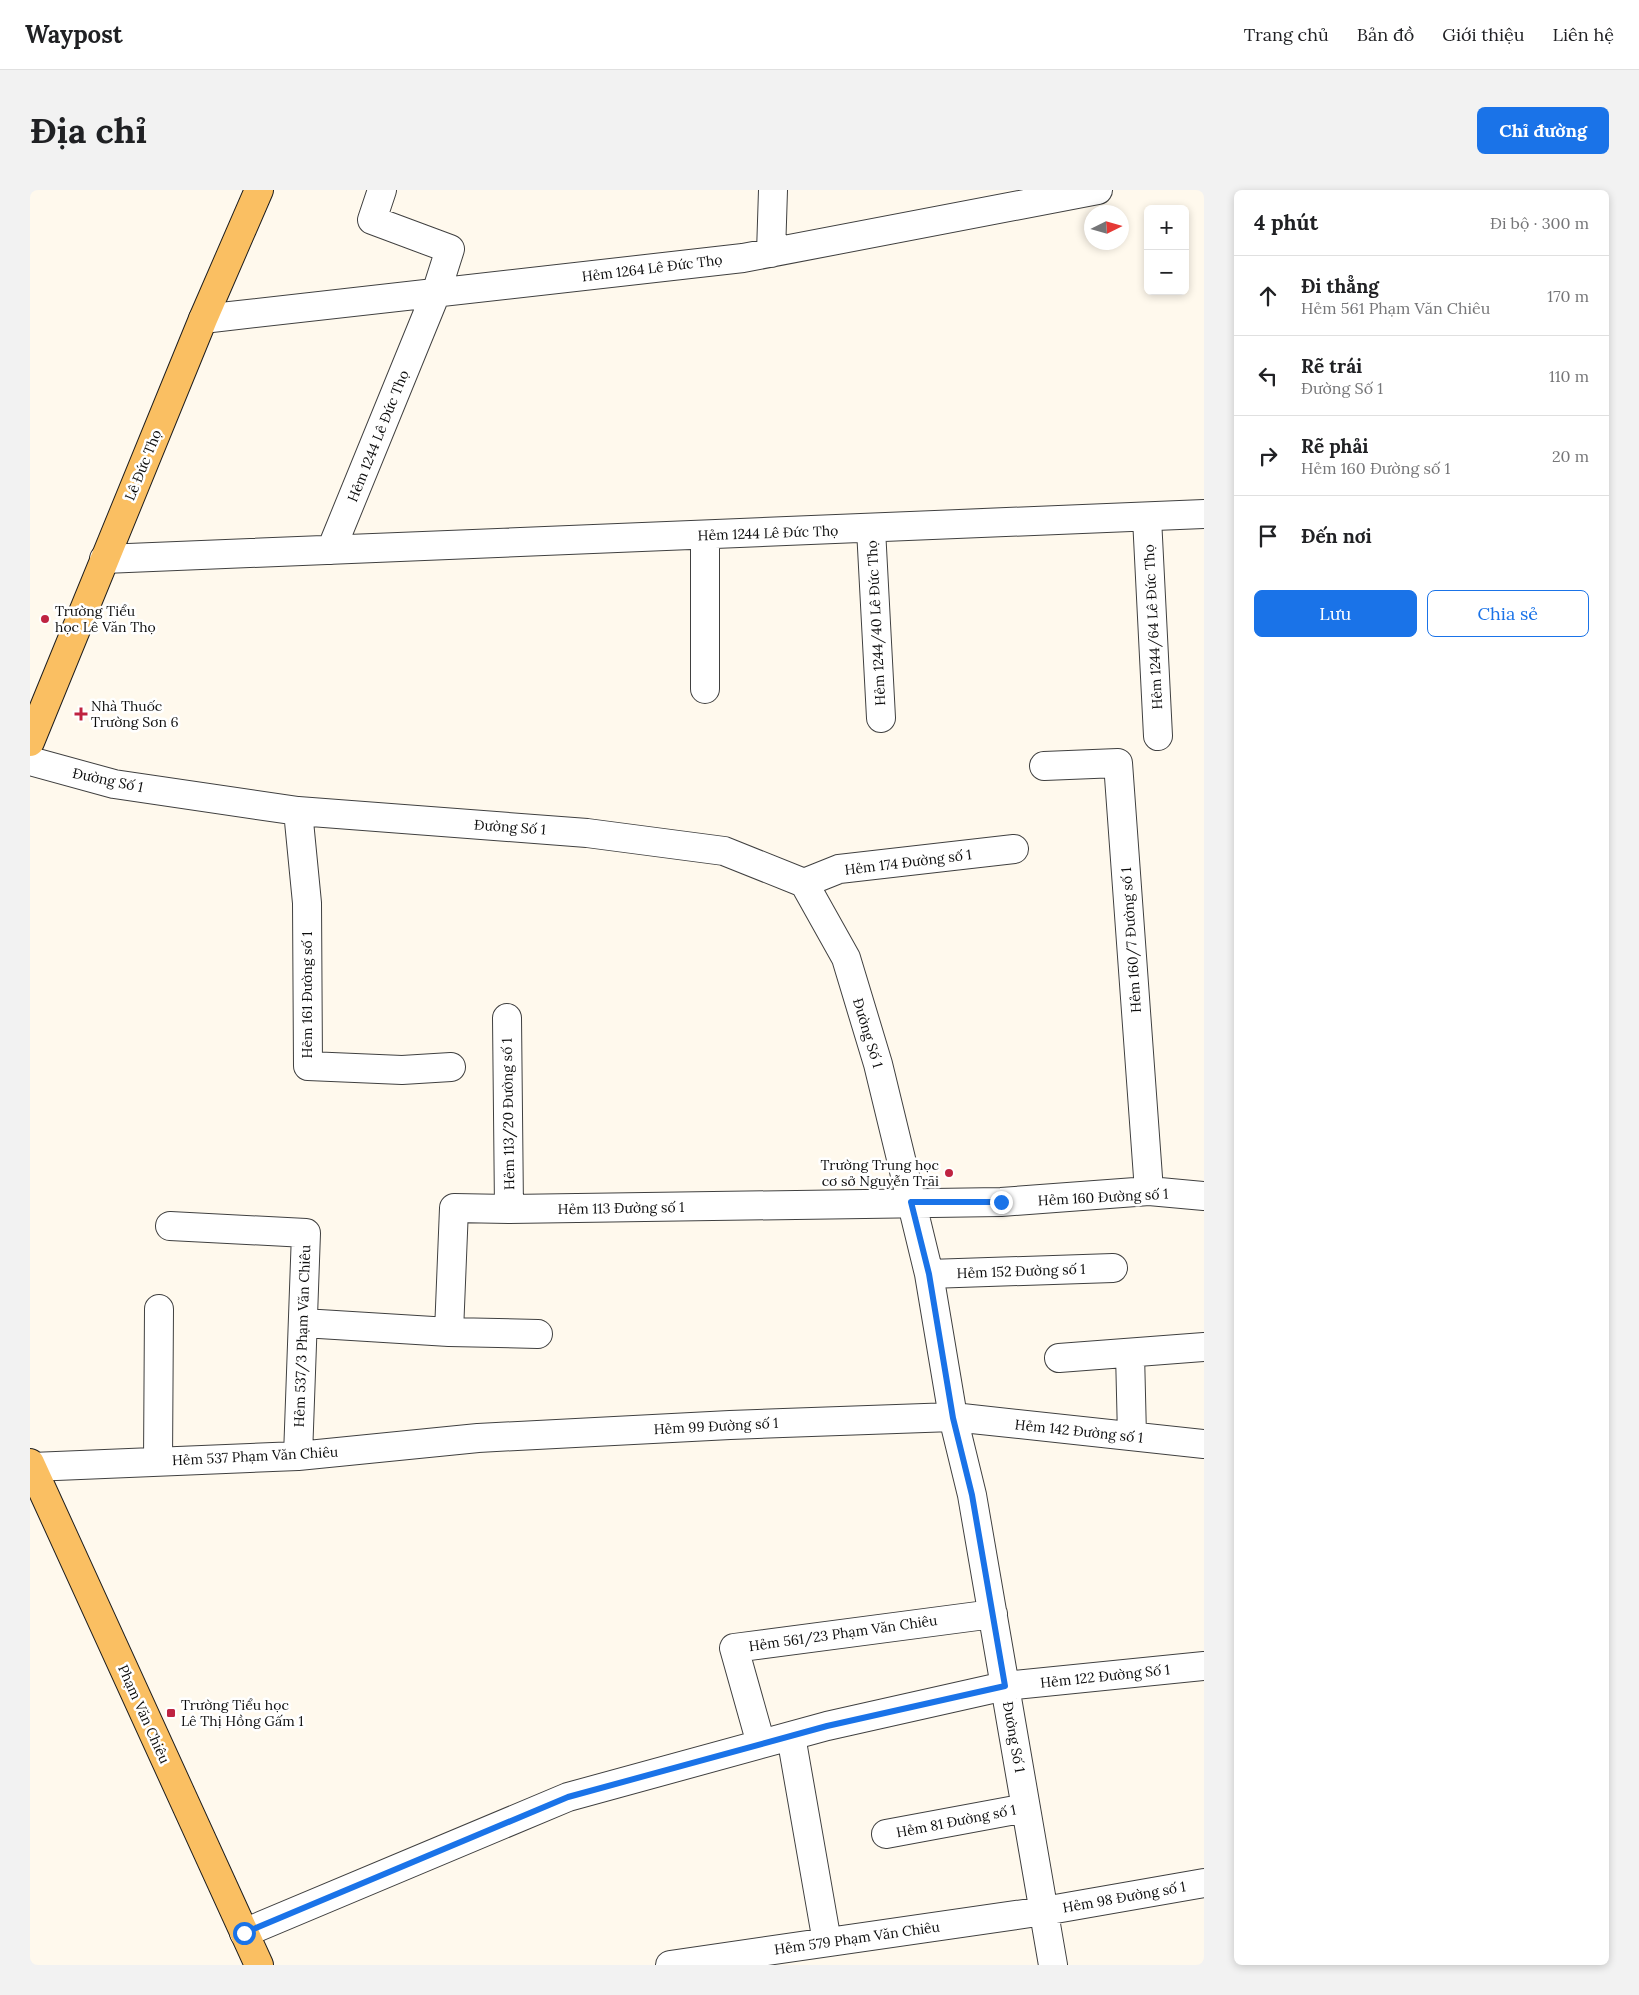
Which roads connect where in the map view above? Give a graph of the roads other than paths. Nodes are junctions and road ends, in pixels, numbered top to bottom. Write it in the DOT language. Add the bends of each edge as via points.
graph roads {
  1 [pos="259,190"];
  2 [pos="382,190"];
  3 [pos="773,190"];
  4 [pos="1098,190"];
  5 [pos="771,253"];
  6 [pos="436,293"];
  7 [pos="202,319"];
  8 [pos="1204,514"];
  9 [pos="1147,518"];
  10 [pos="871,529"];
  11 [pos="705,536"];
  12 [pos="331,550"];
  13 [pos="104,559"];
  14 [pos="705,689"];
  15 [pos="881,718"];
  16 [pos="1158,736"];
  17 [pos="30,742"];
  18 [pos="30,761"];
  19 [pos="1044,766"];
  20 [pos="298,811"];
  21 [pos="1014,849"];
  22 [pos="804,884"];
  23 [pos="507,1018"];
  24 [pos="451,1067"];
  25 [pos="1149,1192"];
  26 [pos="1204,1196"];
  27 [pos="911,1202"];
  28 [pos="509,1210"];
  29 [pos="170,1226"];
  30 [pos="1112,1268"];
  31 [pos="929,1274"];
  32 [pos="159,1309"];
  33 [pos="303,1323"];
  34 [pos="449,1332"];
  35 [pos="538,1334"];
  36 [pos="1204,1347"];
  37 [pos="1130,1353"];
  38 [pos="1059,1358"];
  39 [pos="953,1418"];
  40 [pos="1132,1436"];
  41 [pos="478,1438"];
  42 [pos="1204,1444"];
  43 [pos="298,1456"];
  44 [pos="158,1461"];
  45 [pos="31,1465"];
  46 [pos="993,1614"];
  47 [pos="1204,1666"];
  48 [pos="1005,1686"];
  49 [pos="791,1736"];
  50 [pos="761,1744"];
  51 [pos="1026,1808"];
  52 [pos="886,1834"];
  53 [pos="1204,1882"];
  54 [pos="1044,1911"];
  55 [pos="244,1933"];
  56 [pos="827,1942"];
  57 [pos="258,1965"];
  58 [pos="670,1965"];
  59 [pos="1053,1965"];
  1 -- 7 [label="main road, Lê Đức Thọ"];
  2 -- 6 [label="street, Hẻm 1244 Lê Đức Thọ" via="372,220 450,249"];
  3 -- 5 [label="street"];
  4 -- 5 [label="street, Hẻm 1264 Lê Đức Thọ"];
  5 -- 6 [label="street, Hẻm 1264 Lê Đức Thọ"];
  6 -- 7 [label="street, Hẻm 1264 Lê Đức Thọ"];
  6 -- 12 [label="street, Hẻm 1244 Lê Đức Thọ"];
  7 -- 13 [label="main road, Lê Đức Thọ"];
  8 -- 9 [label="street, Hẻm 1244 Lê Đức Thọ"];
  9 -- 10 [label="street, Hẻm 1244 Lê Đức Thọ"];
  9 -- 16 [label="street, Hẻm 1244/64 Lê Đức Thọ"];
  10 -- 11 [label="street, Hẻm 1244 Lê Đức Thọ"];
  10 -- 15 [label="street, Hẻm 1244/40 Lê Đức Thọ"];
  11 -- 12 [label="street, Hẻm 1244 Lê Đức Thọ"];
  11 -- 14 [label="street"];
  12 -- 13 [label="street, Hẻm 1244 Lê Đức Thọ"];
  13 -- 17 [label="main road, Lê Đức Thọ"];
  18 -- 20 [label="street, Đường Số 1" via="114,784"];
  19 -- 25 [label="street, Hẻm 160/7 Đường số 1" via="1118,762"];
  20 -- 22 [label="street, Đường Số 1" via="588,833 724,851"];
  20 -- 24 [label="street, Hẻm 161 Đường số 1" via="307,903 308,1066 402,1070"];
  21 -- 22 [label="street, Hẻm 174 Đường số 1" via="839,869"];
  22 -- 27 [label="street, Đường Số 1" via="846,958 878,1064"];
  23 -- 28 [label="street, Hẻm 113/20 Đường số 1"];
  25 -- 26 [label="street, Hẻm 160 Đường số 1"];
  25 -- 27 [label="street, Hẻm 160 Đường số 1" via="1001,1202"];
  27 -- 28 [label="street, Hẻm 113 Đường số 1"];
  27 -- 31 [label="street, Đường Số 1"];
  28 -- 34 [label="street, Hẻm 113 Đường số 1" via="454,1208"];
  29 -- 33 [label="street, Hẻm 537/3 Phạm Văn Chiêu" via="306,1233"];
  30 -- 31 [label="street, Hẻm 152 Đường số 1"];
  31 -- 39 [label="street, Đường Số 1"];
  32 -- 44 [label="street"];
  33 -- 34 [label="street"];
  33 -- 43 [label="street, Hẻm 537/3 Phạm Văn Chiêu"];
  34 -- 35 [label="street"];
  36 -- 37 [label="street"];
  37 -- 38 [label="street"];
  37 -- 40 [label="street"];
  39 -- 40 [label="street, Hẻm 142 Đường số 1"];
  39 -- 41 [label="street, Hẻm 99 Đường số 1"];
  39 -- 46 [label="street, Đường Số 1" via="972,1495"];
  40 -- 42 [label="street, Hẻm 142 Đường số 1"];
  41 -- 43 [label="street, Hẻm 537 Phạm Văn Chiêu"];
  43 -- 44 [label="street, Hẻm 537 Phạm Văn Chiêu"];
  44 -- 45 [label="street, Hẻm 537 Phạm Văn Chiêu"];
  45 -- 55 [label="main road, Phạm Văn Chiêu"];
  46 -- 48 [label="street, Đường Số 1"];
  46 -- 50 [label="street, Hẻm 561/23 Phạm Văn Chiêu" via="734,1648"];
  47 -- 48 [label="street, Hẻm 122 Đường Số 1"];
  48 -- 49 [label="street, Hẻm 122 Đường Số 1"];
  48 -- 51 [label="street, Đường Số 1"];
  49 -- 50 [label="street, Hẻm 122 Đường Số 1"];
  49 -- 56 [label="street"];
  50 -- 55 [label="street, Hẻm 122 Đường Số 1" via="568,1797"];
  51 -- 52 [label="street, Hẻm 81 Đường số 1"];
  51 -- 54 [label="street, Đường Số 1"];
  53 -- 54 [label="street, Hẻm 98 Đường số 1"];
  54 -- 56 [label="street, Hẻm 579 Phạm Văn Chiêu"];
  54 -- 59 [label="street, Đường Số 1"];
  55 -- 57 [label="main road, Phạm Văn Chiêu"];
  56 -- 58 [label="street, Hẻm 579 Phạm Văn Chiêu"];
}
